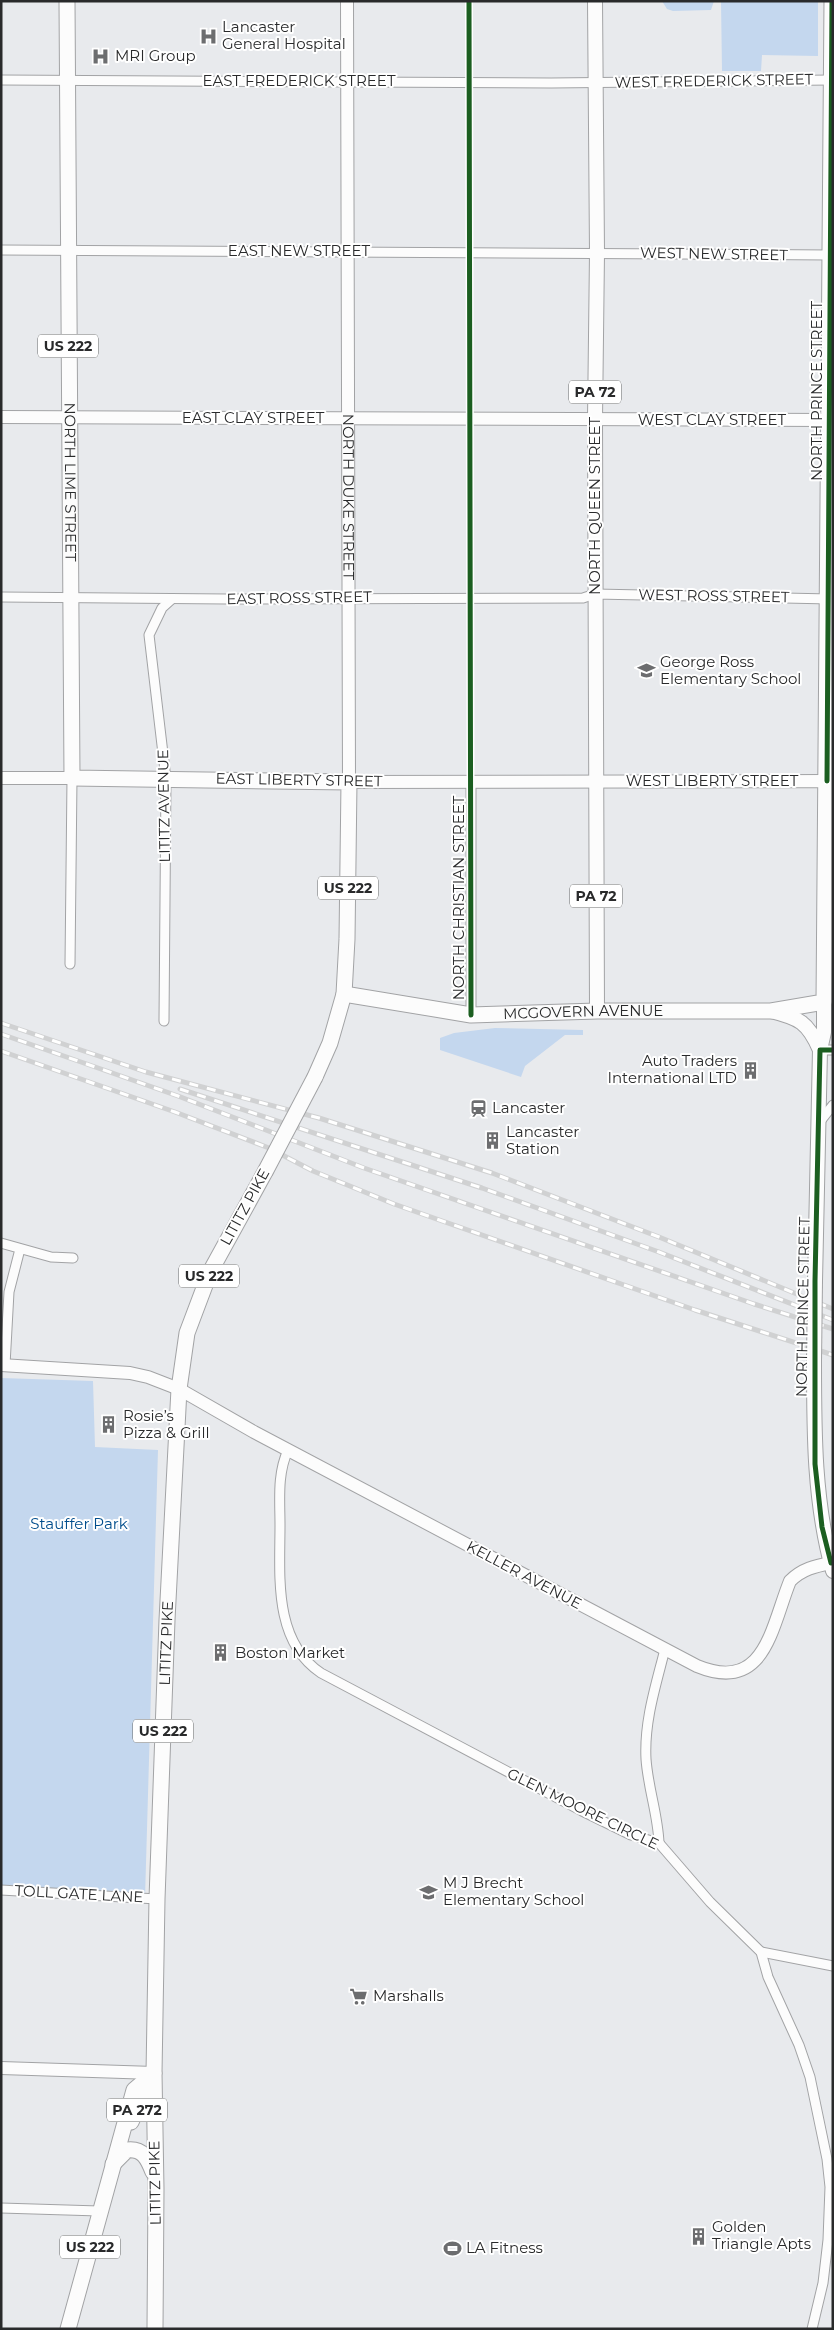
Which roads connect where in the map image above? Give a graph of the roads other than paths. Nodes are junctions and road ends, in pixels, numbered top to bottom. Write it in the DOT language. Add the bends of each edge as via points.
graph roads {
  1 [pos="67,1"];
  2 [pos="347,1"];
  3 [pos="595,1"];
  4 [pos="832,1"];
  5 [pos="67,79"];
  6 [pos="1,80"];
  7 [pos="347,80"];
  8 [pos="831,80"];
  9 [pos="596,82"];
  10 [pos="1,250"];
  11 [pos="68,250"];
  12 [pos="347,251"];
  13 [pos="598,253"];
  14 [pos="830,255"];
  15 [pos="1,416"];
  16 [pos="68,417"];
  17 [pos="348,418"];
  18 [pos="595,420"];
  19 [pos="831,420"];
  20 [pos="596,594"];
  21 [pos="1,597"];
  22 [pos="69,597"];
  23 [pos="348,598"];
  24 [pos="172,599"];
  25 [pos="830,599"];
  26 [pos="1,778"];
  27 [pos="72,778"];
  28 [pos="166,779"];
  29 [pos="471,781"];
  30 [pos="831,781"];
  31 [pos="349,782"];
  32 [pos="596,782"];
  33 [pos="829,926"];
  34 [pos="70,964"];
  35 [pos="344,994"];
  36 [pos="824,1002"];
  37 [pos="597,1011"];
  38 [pos="770,1011"];
  39 [pos="471,1015"];
  40 [pos="164,1021"];
  41 [pos="826,1050"];
  42 [pos="833,1105"];
  43 [pos="818,1124"];
  44 [pos="1,1243"];
  45 [pos="20,1249"];
  46 [pos="73,1258"];
  47 [pos="3,1365"];
  48 [pos="179,1389"];
  49 [pos="288,1450"];
  50 [pos="832,1566"];
  51 [pos="665,1649"];
  52 [pos="658,1843"];
  53 [pos="1,1890"];
  54 [pos="157,1899"];
  55 [pos="761,1952"];
  56 [pos="833,1966"];
  57 [pos="1,2068"];
  58 [pos="154,2073"];
  59 [pos="112,2165"];
  60 [pos="154,2175"];
  61 [pos="1,2208"];
  62 [pos="99,2211"];
  63 [pos="68,2329"];
  64 [pos="155,2329"];
  65 [pos="812,2329"];
  1 -- 5 [label="highway, NORTH LIME STREET / US 222"];
  2 -- 7 [label="main road, NORTH DUKE STREET"];
  3 -- 9 [label="main road, NORTH QUEEN STREET / PA 72"];
  4 -- 8 [label="highway, NORTH PRINCE STREET"];
  5 -- 6 [label="street, EAST FREDERICK STREET"];
  5 -- 7 [label="street, EAST FREDERICK STREET"];
  5 -- 11 [label="highway, NORTH LIME STREET / US 222"];
  7 -- 9 [label="street, EAST FREDERICK STREET"];
  7 -- 12 [label="main road, NORTH DUKE STREET"];
  8 -- 9 [label="street, WEST FREDERICK STREET"];
  8 -- 14 [label="highway, NORTH PRINCE STREET"];
  9 -- 13 [label="main road, NORTH QUEEN STREET / PA 72"];
  10 -- 11 [label="street, EAST NEW STREET"];
  11 -- 12 [label="street, EAST NEW STREET"];
  11 -- 16 [label="highway, NORTH LIME STREET / US 222"];
  12 -- 13 [label="street, EAST NEW STREET"];
  12 -- 17 [label="main road, NORTH DUKE STREET"];
  13 -- 14 [label="street, WEST NEW STREET"];
  13 -- 18 [label="main road, NORTH QUEEN STREET / PA 72"];
  14 -- 19 [label="highway, NORTH PRINCE STREET"];
  15 -- 16 [label="main road, EAST CLAY STREET"];
  16 -- 17 [label="main road, EAST CLAY STREET"];
  16 -- 22 [label="highway, NORTH LIME STREET / US 222"];
  17 -- 18 [label="main road, EAST CLAY STREET"];
  17 -- 23 [label="main road, NORTH DUKE STREET"];
  18 -- 19 [label="main road, WEST CLAY STREET"];
  18 -- 20 [label="main road, NORTH QUEEN STREET / PA 72"];
  19 -- 25 [label="highway, NORTH PRINCE STREET"];
  20 -- 23 [label="street, EAST ROSS STREET" via="583,598"];
  20 -- 25 [label="street, WEST ROSS STREET"];
  20 -- 32 [label="main road, NORTH QUEEN STREET / PA 72"];
  21 -- 22 [label="street, EAST ROSS STREET"];
  22 -- 24 [label="street, EAST ROSS STREET"];
  22 -- 27 [label="highway, NORTH LIME STREET / US 222"];
  23 -- 24 [label="street, EAST ROSS STREET"];
  23 -- 31 [label="main road, NORTH DUKE STREET"];
  24 -- 28 [label="street, LITITZ AVENUE" via="162,608 150,635"];
  25 -- 30 [label="highway, NORTH PRINCE STREET"];
  26 -- 27 [label="main road, EAST LIBERTY STREET"];
  27 -- 28 [label="highway, EAST LIBERTY STREET"];
  27 -- 34 [label="street, NORTH LIME STREET"];
  28 -- 31 [label="highway, EAST LIBERTY STREET"];
  28 -- 40 [label="street, LITITZ AVENUE"];
  29 -- 31 [label="main road, EAST LIBERTY STREET"];
  29 -- 32 [label="main road, EAST LIBERTY STREET"];
  29 -- 39 [label="street, NORTH CHRISTIAN STREET"];
  30 -- 32 [label="main road, WEST LIBERTY STREET"];
  30 -- 33 [label="highway, NORTH PRINCE STREET"];
  31 -- 35 [label="highway, NORTH DUKE STREET / US 222"];
  32 -- 37 [label="main road, NORTH QUEEN STREET / PA 72"];
  33 -- 36 [label="highway, NORTH PRINCE STREET"];
  35 -- 39 [label="highway, MCGOVERN AVENUE"];
  35 -- 48 [label="highway, LITITZ PIKE / US 222, bridge" via="330,1043 315,1077 210,1272 187,1333"];
  36 -- 38 [label="highway, MCGOVERN AVENUE"];
  36 -- 41 [label="main road, NORTH PRINCE STREET"];
  37 -- 38 [label="highway, MCGOVERN AVENUE"];
  37 -- 39 [label="highway, MCGOVERN AVENUE"];
  38 -- 41 [label="main road" via="797,1018"];
  41 -- 43 [label="main road, NORTH PRINCE STREET"];
  42 -- 43 [label="street"];
  43 -- 50 [label="main road, NORTH PRINCE STREET, bridge" via="815,1464 822,1527"];
  44 -- 45 [label="street"];
  45 -- 46 [label="street" via="51,1257"];
  45 -- 47 [label="street" via="9,1292"];
  47 -- 48 [label="main road, KELLER AVENUE" via="130,1373"];
  48 -- 49 [label="main road, KELLER AVENUE"];
  48 -- 54 [label="highway, LITITZ PIKE / US 222"];
  49 -- 51 [label="main road, KELLER AVENUE"];
  49 -- 52 [label="street, GLEN MOORE CIRCLE" via="280,1473 280,1591 288,1629 306,1661 321,1673 582,1811 631,1835"];
  50 -- 51 [label="main road, KELLER AVENUE" via="808,1568 790,1581 764,1648 745,1670 728,1674 709,1671"];
  51 -- 52 [label="street" via="650,1705 646,1752"];
  52 -- 55 [label="street, GLEN MOORE CIRCLE" via="710,1902"];
  53 -- 54 [label="street, TOLL GATE LANE"];
  54 -- 58 [label="highway, LITITZ PIKE / US 222"];
  55 -- 56 [label="street"];
  55 -- 65 [label="street, GLEN MOORE CIRCLE" via="768,1977 810,2077 827,2159 830,2187 828,2240 823,2282"];
  57 -- 58 [label="main road"];
  58 -- 59 [label="highway, US 222" via="134,2090"];
  58 -- 60 [label="highway, LITITZ PIKE / US 222"];
  59 -- 60 [label="highway" via="127,2150 138,2150 149,2161"];
  59 -- 62 [label="highway, US 222"];
  60 -- 64 [label="highway, LITITZ PIKE / US 222"];
  61 -- 62 [label="street"];
  62 -- 63 [label="highway, US 222"];
}
